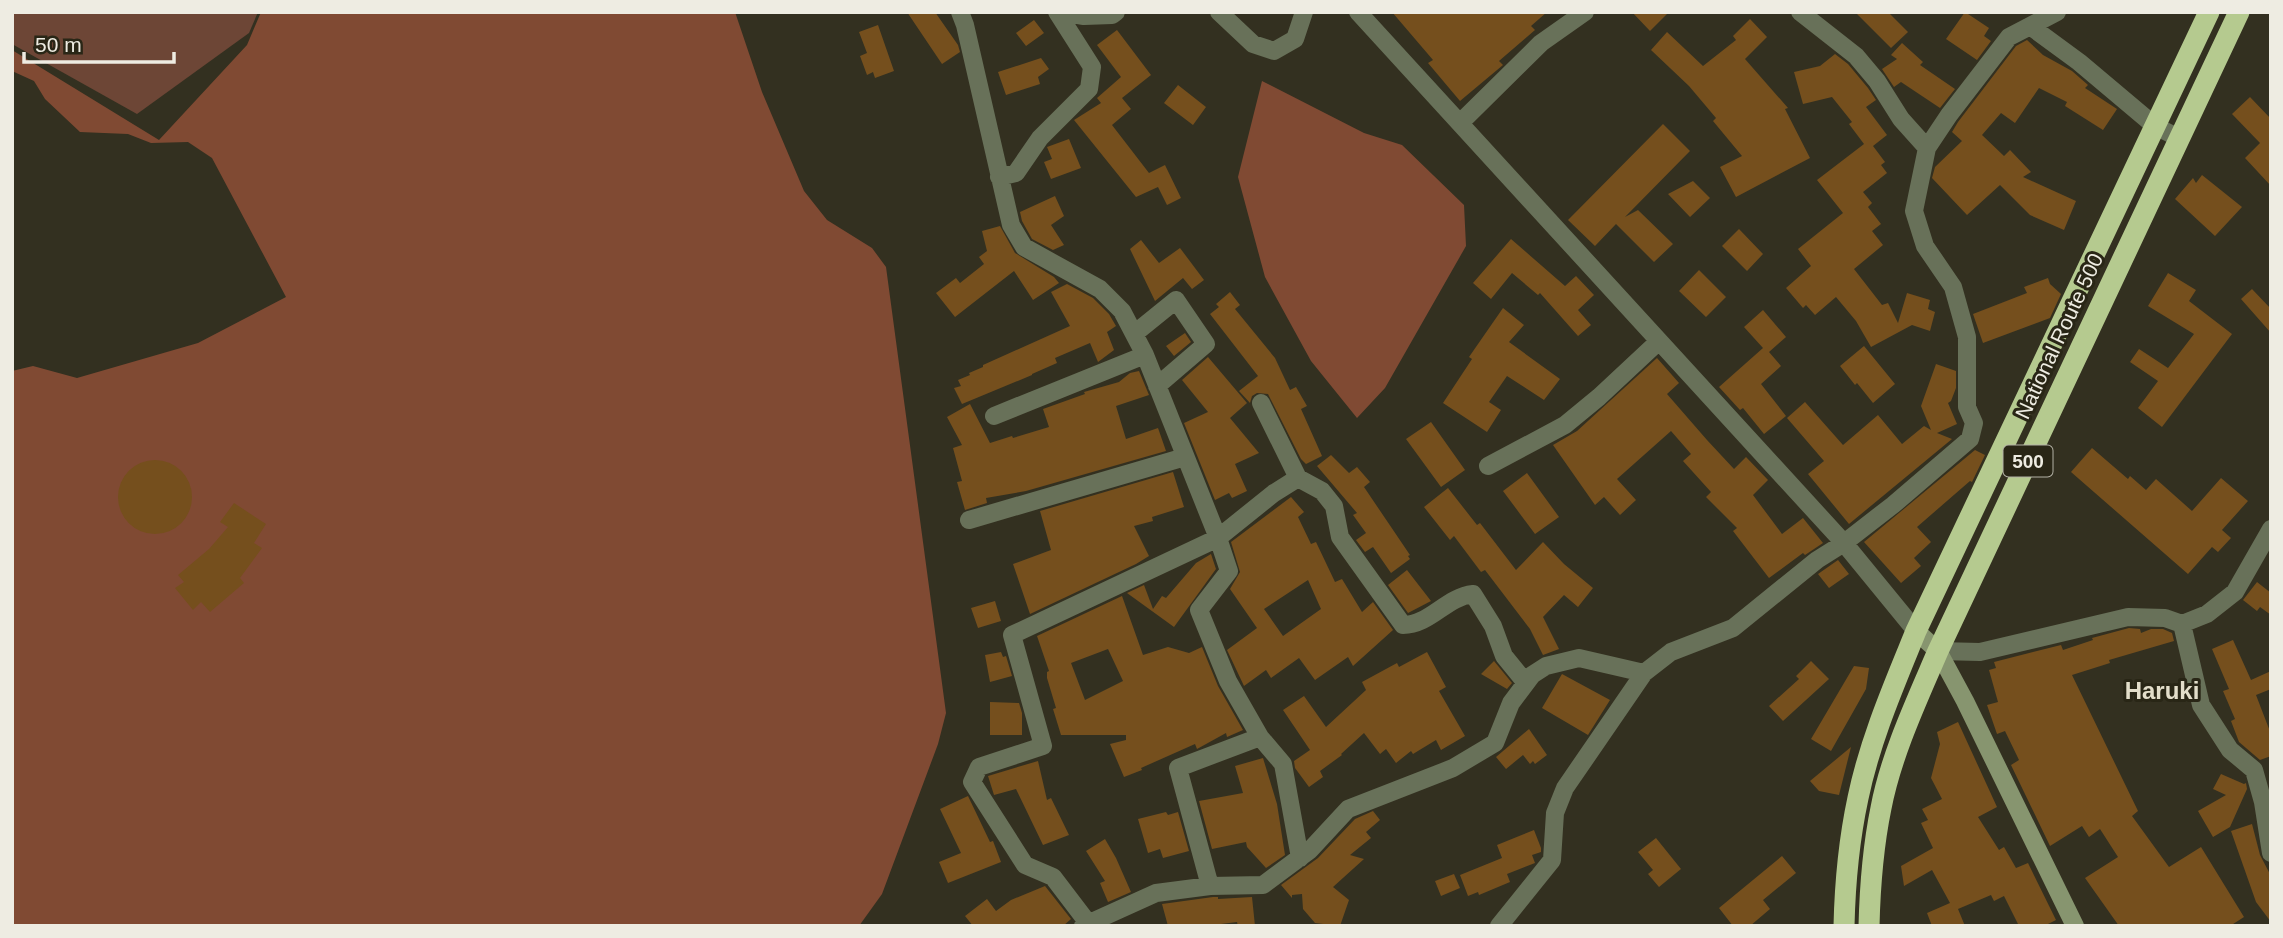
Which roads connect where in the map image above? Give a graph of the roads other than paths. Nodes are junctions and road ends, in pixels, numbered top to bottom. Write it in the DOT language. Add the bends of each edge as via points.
graph roads {
  1 [pos="960,12"];
  2 [pos="1058,12"];
  3 [pos="1116,12"];
  4 [pos="1219,12"];
  5 [pos="1304,12"];
  6 [pos="1358,12"];
  7 [pos="1585,12"];
  8 [pos="1800,12"];
  9 [pos="2057,12"];
  10 [pos="2208,12"];
  11 [pos="2239,12"];
  12 [pos="2030,26"];
  13 [pos="1460,123"];
  14 [pos="2155,126"];
  15 [pos="2179,138"];
  16 [pos="1927,148"];
  17 [pos="999,177"];
  18 [pos="1134,334"];
  19 [pos="1659,341"];
  20 [pos="1145,355"];
  21 [pos="1157,386"];
  22 [pos="1261,403"];
  23 [pos="994,416"];
  24 [pos="1185,457"];
  25 [pos="1488,466"];
  26 [pos="1298,478"];
  27 [pos="969,520"];
  28 [pos="2271,529"];
  29 [pos="1218,538"];
  30 [pos="1844,543"];
  31 [pos="2182,624"];
  32 [pos="1916,631"];
  33 [pos="1938,651"];
  34 [pos="1644,673"];
  35 [pos="1526,683"];
  36 [pos="1260,737"];
  37 [pos="2271,853"];
  38 [pos="1300,858"];
  39 [pos="1210,886"];
  40 [pos="1085,924"];
  41 [pos="1499,926"];
  42 [pos="1844,926"];
  43 [pos="1869,926"];
  44 [pos="2075,926"];
  1 -- 17 [label="street"];
  2 -- 3 [label="street" via="1084,16"];
  2 -- 17 [label="street" via="1092,66 1089,89 1040,138 1016,173"];
  4 -- 5 [label="street" via="1253,44 1274,51 1295,39"];
  6 -- 13 [label="street"];
  7 -- 13 [label="street" via="1541,43"];
  8 -- 16 [label="street" via="1856,56"];
  9 -- 12 [label="street"];
  10 -- 14 [label="highway, National Route 500 / 500"];
  11 -- 15 [label="highway, National Route 500 / 500"];
  12 -- 14 [label="street"];
  12 -- 16 [label="street" via="2009,37"];
  13 -- 19 [label="street"];
  14 -- 15 [label="street"];
  14 -- 32 [label="highway, National Route 500 / 500"];
  15 -- 33 [label="highway, National Route 500 / 500"];
  16 -- 30 [label="street" via="1914,211 1925,246 1953,287 1967,337 1967,407 1974,423 1970,439"];
  17 -- 18 [label="street" via="1010,225 1024,247 1100,289 1122,311"];
  18 -- 20 [label="street"];
  18 -- 21 [label="street" via="1176,300 1206,344"];
  19 -- 25 [label="street" via="1565,425"];
  19 -- 30 [label="street"];
  20 -- 21 [label="street"];
  20 -- 23 [label="street"];
  21 -- 24 [label="street"];
  22 -- 26 [label="street"];
  24 -- 27 [label="street"];
  24 -- 29 [label="street"];
  26 -- 29 [label="street"];
  26 -- 35 [label="street" via="1322,491 1334,506 1340,537 1403,625 1416,625 1463,595 1473,594 1493,626 1504,656"];
  28 -- 31 [label="street" via="2235,592 2207,614"];
  29 -- 36 [label="street" via="1229,571 1199,610 1228,681"];
  29 -- 40 [label="street" via="1012,635 1043,746 979,767 972,782 1025,865 1052,877"];
  30 -- 32 [label="street"];
  30 -- 34 [label="street" via="1816,560 1733,628 1671,652"];
  31 -- 33 [label="street" via="2165,618 2128,617 1980,652"];
  31 -- 37 [label="street" via="2201,705 2230,750 2254,770"];
  32 -- 33 [label="street"];
  32 -- 42 [label="highway, National Route 500 / 500" via="1883,712 1858,797"];
  33 -- 43 [label="highway, National Route 500 / 500" via="1905,729 1881,805 1870,877"];
  33 -- 44 [label="street"];
  34 -- 35 [label="street" via="1579,658 1546,666"];
  34 -- 41 [label="street" via="1565,788 1555,813 1552,860"];
  35 -- 38 [label="street" via="1511,703 1494,743 1453,768 1348,809"];
  36 -- 38 [label="street" via="1283,764"];
  36 -- 39 [label="street" via="1178,768"];
  38 -- 39 [label="street" via="1263,885"];
  39 -- 40 [label="street" via="1156,893"];
}
